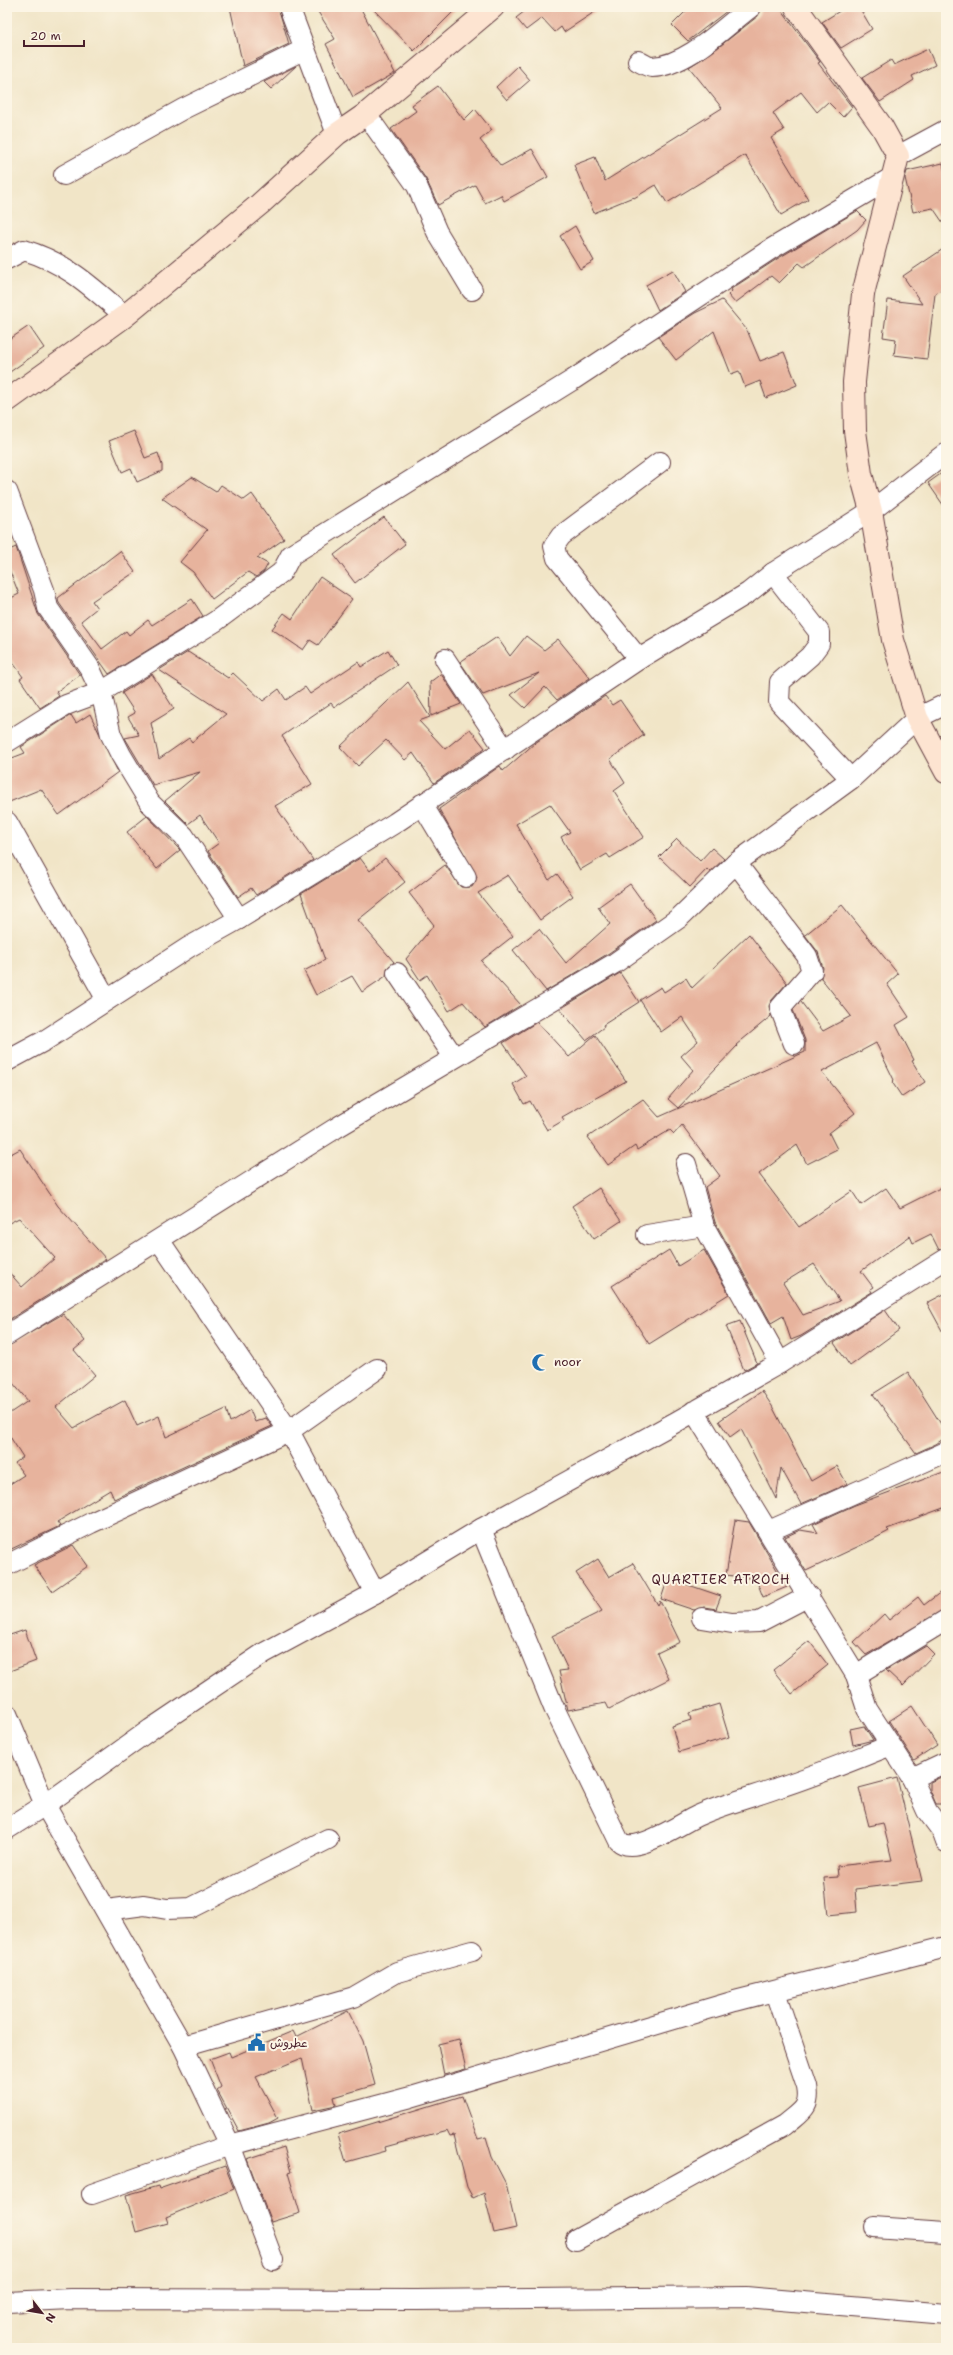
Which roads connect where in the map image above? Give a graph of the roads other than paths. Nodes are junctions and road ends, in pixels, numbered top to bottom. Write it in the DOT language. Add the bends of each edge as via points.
graph roads {
  1 [pos="289,7"];
  2 [pos="493,7"];
  3 [pos="751,7"];
  4 [pos="796,7"];
  5 [pos="304,50"];
  6 [pos="638,61"];
  7 [pos="366,114"];
  8 [pos="946,130"];
  9 [pos="337,134"];
  10 [pos="898,156"];
  11 [pos="64,175"];
  12 [pos="891,178"];
  13 [pos="7,259"];
  14 [pos="472,290"];
  15 [pos="125,316"];
  16 [pos="7,401"];
  17 [pos="946,453"];
  18 [pos="660,462"];
  19 [pos="7,491"];
  20 [pos="871,512"];
  21 [pos="773,573"];
  22 [pos="445,659"];
  23 [pos="639,659"];
  24 [pos="101,692"];
  25 [pos="946,704"];
  26 [pos="917,718"];
  27 [pos="7,742"];
  28 [pos="505,750"];
  29 [pos="946,772"];
  30 [pos="851,779"];
  31 [pos="422,804"];
  32 [pos="7,822"];
  33 [pos="736,862"];
  34 [pos="466,877"];
  35 [pos="239,919"];
  36 [pos="397,973"];
  37 [pos="107,1000"];
  38 [pos="794,1044"];
  39 [pos="454,1057"];
  40 [pos="7,1061"];
  41 [pos="686,1164"];
  42 [pos="704,1226"];
  43 [pos="647,1235"];
  44 [pos="159,1240"];
  45 [pos="946,1259"];
  46 [pos="7,1335"];
  47 [pos="780,1363"];
  48 [pos="378,1369"];
  49 [pos="694,1411"];
  50 [pos="289,1431"];
  51 [pos="946,1452"];
  52 [pos="481,1529"];
  53 [pos="769,1531"];
  54 [pos="7,1565"];
  55 [pos="375,1593"];
  56 [pos="809,1596"];
  57 [pos="702,1618"];
  58 [pos="946,1620"];
  59 [pos="856,1675"];
  60 [pos="7,1714"];
  61 [pos="889,1746"];
  62 [pos="946,1762"];
  63 [pos="912,1778"];
  64 [pos="45,1805"];
  65 [pos="7,1828"];
  66 [pos="328,1839"];
  67 [pos="946,1842"];
  68 [pos="107,1910"];
  69 [pos="946,1947"];
  70 [pos="472,1951"];
  71 [pos="775,1992"];
  72 [pos="183,2046"];
  73 [pos="230,2145"];
  74 [pos="92,2194"];
  75 [pos="874,2227"];
  76 [pos="946,2232"];
  77 [pos="576,2240"];
  78 [pos="273,2260"];
  79 [pos="7,2302"];
  80 [pos="946,2314"];
  1 -- 5 [label="street"];
  2 -- 7 [label="main road"];
  3 -- 6 [label="street" via="688,56 651,67"];
  4 -- 10 [label="main road" via="882,127"];
  5 -- 9 [label="street"];
  5 -- 11 [label="street" via="183,109"];
  7 -- 9 [label="main road"];
  7 -- 14 [label="street" via="417,186 437,232"];
  8 -- 10 [label="street"];
  9 -- 15 [label="main road" via="260,204"];
  10 -- 12 [label="main road"];
  12 -- 20 [label="main road" via="863,294 854,382 854,432"];
  12 -- 24 [label="street" via="771,249 571,381 292,555 282,572 216,621"];
  13 -- 15 [label="street" via="24,250 42,256 78,275"];
  15 -- 16 [label="main road"];
  17 -- 20 [label="street"];
  18 -- 23 [label="street" via="561,536 554,546 557,558"];
  19 -- 24 [label="street" via="44,590 48,608 89,667"];
  20 -- 21 [label="street"];
  20 -- 26 [label="main road" via="893,640"];
  21 -- 23 [label="street" via="748,593"];
  21 -- 30 [label="street" via="819,632 820,644 780,682 779,702"];
  22 -- 28 [label="street"];
  23 -- 28 [label="street"];
  24 -- 27 [label="street" via="66,705"];
  24 -- 35 [label="street" via="111,735 136,781 150,803 184,836"];
  25 -- 26 [label="street"];
  26 -- 29 [label="main road"];
  26 -- 30 [label="street"];
  28 -- 31 [label="street"];
  30 -- 33 [label="street"];
  31 -- 34 [label="street"];
  31 -- 35 [label="street" via="382,832"];
  32 -- 37 [label="street"];
  33 -- 38 [label="street" via="807,956 812,971 780,1008"];
  33 -- 39 [label="street" via="679,918 615,963"];
  35 -- 37 [label="street"];
  36 -- 39 [label="street"];
  37 -- 40 [label="street" via="44,1041"];
  39 -- 44 [label="street"];
  41 -- 42 [label="street"];
  42 -- 43 [label="street"];
  42 -- 47 [label="street"];
  44 -- 46 [label="street"];
  44 -- 50 [label="street"];
  45 -- 47 [label="street"];
  47 -- 49 [label="street"];
  48 -- 50 [label="street"];
  49 -- 52 [label="street"];
  49 -- 53 [label="street"];
  50 -- 54 [label="street"];
  50 -- 55 [label="street"];
  51 -- 53 [label="street"];
  52 -- 55 [label="street"];
  52 -- 61 [label="street" via="554,1708 623,1845 643,1843 698,1816 797,1782"];
  53 -- 56 [label="street"];
  55 -- 64 [label="street" via="264,1653 150,1729"];
  56 -- 57 [label="street" via="759,1622 732,1623"];
  56 -- 59 [label="street"];
  58 -- 59 [label="street"];
  59 -- 61 [label="street" via="867,1709"];
  60 -- 64 [label="street"];
  61 -- 63 [label="street"];
  62 -- 63 [label="street"];
  63 -- 67 [label="street" via="927,1811"];
  64 -- 65 [label="street"];
  64 -- 68 [label="street"];
  66 -- 68 [label="street" via="191,1908 167,1909 144,1905"];
  68 -- 72 [label="street"];
  69 -- 71 [label="street"];
  70 -- 72 [label="street" via="397,1972 354,1997"];
  71 -- 73 [label="street" via="735,2000 411,2097"];
  71 -- 77 [label="street" via="807,2086 809,2099 804,2108 785,2125"];
  72 -- 73 [label="street"];
  73 -- 74 [label="street"];
  73 -- 78 [label="street"];
  75 -- 76 [label="street"];
  79 -- 80 [label="street" via="70,2299 416,2300 746,2297"];
}
